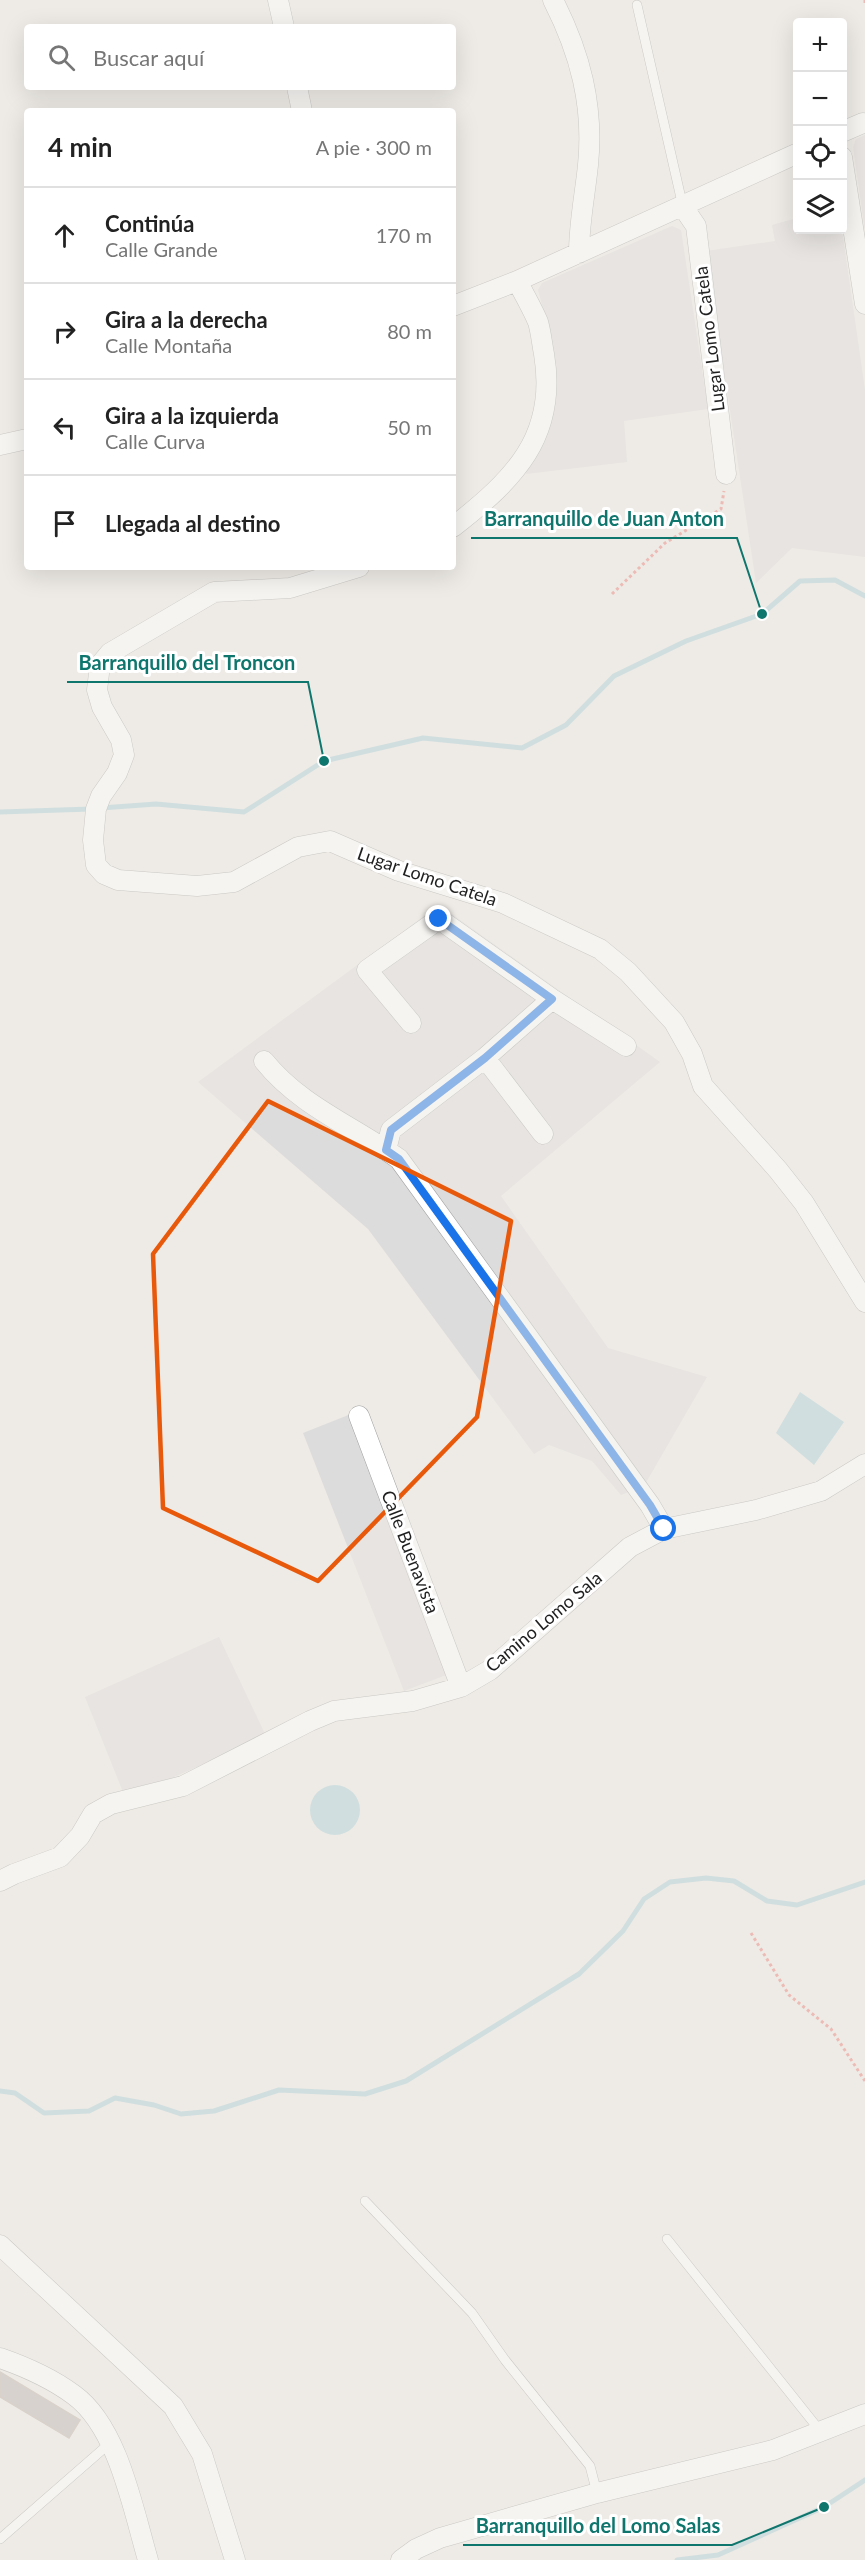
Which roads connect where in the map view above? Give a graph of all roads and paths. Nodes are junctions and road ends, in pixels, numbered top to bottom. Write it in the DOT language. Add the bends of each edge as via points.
graph roads {
  1 [pos="278,0"];
  2 [pos="553,0"];
  3 [pos="637,5"];
  4 [pos="283,24"];
  5 [pos="298,90"];
  6 [pos="301,108"];
  7 [pos="864,123"];
  8 [pos="847,130"];
  9 [pos="793,155"];
  10 [pos="846,180"];
  11 [pos="683,207"];
  12 [pos="579,253"];
  13 [pos="517,281"];
  14 [pos="865,304"];
  15 [pos="456,305"];
  16 [pos="24,439"];
  17 [pos="0,444"];
  18 [pos="726,474"];
  19 [pos="456,525"];
  20 [pos="348,570"];
  21 [pos="612,594"];
  22 [pos="552,999"];
  23 [pos="411,1023"];
  24 [pos="626,1046"];
  25 [pos="485,1058"];
  26 [pos="264,1061"];
  27 [pos="543,1134"];
  28 [pos="386,1150"];
  29 [pos="865,1302"];
  30 [pos="359,1416"];
  31 [pos="865,1464"];
  32 [pos="664,1529"];
  33 [pos="461,1687"];
  34 [pos="0,1881"];
  35 [pos="752,1934"];
  36 [pos="865,2081"];
  37 [pos="365,2201"];
  38 [pos="667,2239"];
  39 [pos="0,2245"];
  40 [pos="0,2358"];
  41 [pos="865,2414"];
  42 [pos="821,2432"];
  43 [pos="110,2443"];
  44 [pos="597,2493"];
  45 [pos="0,2539"];
  46 [pos="148,2560"];
  47 [pos="235,2560"];
  48 [pos="401,2560"];
  1 -- 4 [label="street"];
  2 -- 12 [label="street" via="584,76 589,122"];
  3 -- 11 [label="lane"];
  5 -- 6 [label="street"];
  7 -- 8 [label="street"];
  9 -- 11 [label="street"];
  10 -- 14 [label="street"];
  11 -- 12 [label="street"];
  11 -- 18 [label="street, Lugar Lomo Catela" via="696,226"];
  12 -- 13 [label="street"];
  13 -- 15 [label="street"];
  13 -- 19 [label="street" via="538,324 548,375 545,411 527,455 495,494"];
  16 -- 17 [label="street"];
  18 -- 21 [label="path" via="721,509 665,543"];
  20 -- 29 [label="street, Lugar Lomo Catela" via="290,588 214,592 110,653 100,665 97,690 124,755 96,809 96,865 118,880 197,886 234,882 298,847 330,841 399,871 503,903 600,949 628,972 674,1022 692,1054 703,1086 804,1203"];
  22 -- 23 [label="street" via="439,919 367,970"];
  22 -- 24 [label="street"];
  22 -- 25 [label="street"];
  25 -- 27 [label="street"];
  25 -- 28 [label="street" via="391,1130"];
  26 -- 28 [label="street" via="277,1077 317,1109"];
  28 -- 32 [label="street" via="399,1159"];
  30 -- 33 [label="street, Calle Buenavista"];
  31 -- 32 [label="street, Camino Lomo Sala" via="821,1491 756,1510"];
  32 -- 33 [label="street, Camino Lomo Sala" via="630,1547 490,1670"];
  33 -- 34 [label="street, Camino Lomo Sala" via="413,1701 334,1711 183,1786 111,1804 93,1814 80,1836 60,1857"];
  35 -- 36 [label="path" via="789,1995 831,2029"];
  37 -- 44 [label="lane" via="472,2313 590,2466"];
  38 -- 42 [label="lane"];
  39 -- 47 [label="street" via="173,2406 202,2454"];
  40 -- 43 [label="street" via="31,2369 76,2396 105,2430"];
  41 -- 42 [label="street"];
  42 -- 44 [label="street" via="773,2450"];
  43 -- 45 [label="lane"];
  43 -- 46 [label="street" via="121,2466"];
  44 -- 48 [label="street" via="440,2538"];
}
